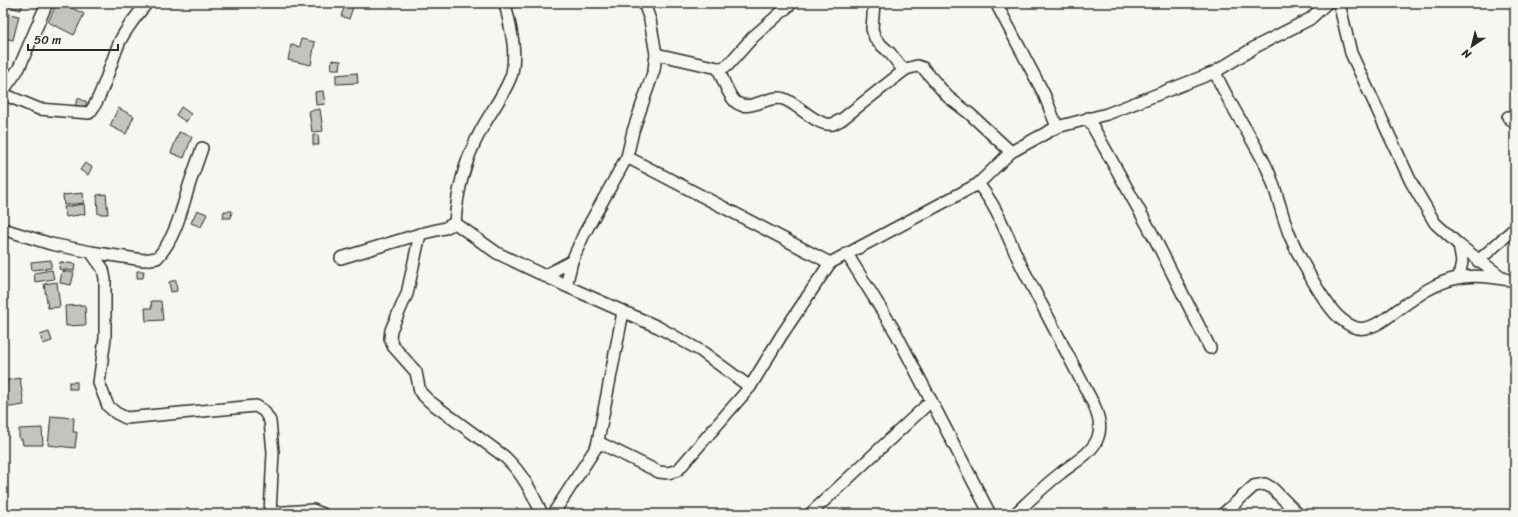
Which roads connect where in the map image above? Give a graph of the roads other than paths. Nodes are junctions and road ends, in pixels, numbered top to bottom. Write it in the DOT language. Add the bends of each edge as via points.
graph roads {
  1 [pos="47,3"];
  2 [pos="147,3"];
  3 [pos="505,3"];
  4 [pos="644,3"];
  5 [pos="792,3"];
  6 [pos="874,3"];
  7 [pos="996,3"];
  8 [pos="1327,3"];
  9 [pos="1339,3"];
  10 [pos="656,54"];
  11 [pos="718,68"];
  12 [pos="906,69"];
  13 [pos="1215,72"];
  14 [pos="3,92"];
  15 [pos="1088,118"];
  16 [pos="1057,127"];
  17 [pos="202,148"];
  18 [pos="1011,152"];
  19 [pos="627,157"];
  20 [pos="978,184"];
  21 [pos="455,223"];
  22 [pos="1515,228"];
  23 [pos="3,229"];
  24 [pos="420,234"];
  25 [pos="1459,245"];
  26 [pos="91,252"];
  27 [pos="847,254"];
  28 [pos="341,258"];
  29 [pos="1478,260"];
  30 [pos="572,261"];
  31 [pos="830,263"];
  32 [pos="544,276"];
  33 [pos="1459,277"];
  34 [pos="1510,280"];
  35 [pos="566,286"];
  36 [pos="623,312"];
  37 [pos="1210,348"];
  38 [pos="750,386"];
  39 [pos="931,401"];
  40 [pos="597,446"];
  41 [pos="270,513"];
  42 [pos="323,514"];
  43 [pos="542,514"];
  44 [pos="553,514"];
  45 [pos="810,514"];
  46 [pos="990,514"];
  47 [pos="1015,514"];
  48 [pos="1224,514"];
  49 [pos="1298,514"];
  1 -- 14 [label="street" via="19,68"];
  2 -- 14 [label="street" via="119,43 89,113 39,109"];
  3 -- 21 [label="street" via="514,48 512,74 468,157 461,182"];
  4 -- 10 [label="street"];
  5 -- 11 [label="street" via="753,37 728,65"];
  6 -- 12 [label="street" via="872,29 875,38 901,67"];
  7 -- 16 [label="street" via="1044,94"];
  8 -- 13 [label="street" via="1310,19 1257,46"];
  9 -- 25 [label="street" via="1351,53 1411,182 1436,223"];
  10 -- 11 [label="street"];
  10 -- 19 [label="street" via="654,70"];
  11 -- 12 [label="street" via="732,99 737,103 745,106 776,98 785,100 822,123 832,124 841,120"];
  12 -- 18 [label="street" via="917,66 923,68 948,97"];
  13 -- 15 [label="street" via="1112,112"];
  13 -- 33 [label="street" via="1267,169 1290,236 1303,262 1340,318 1352,327 1365,328 1380,322 1425,291"];
  15 -- 16 [label="street"];
  15 -- 37 [label="street" via="1154,237"];
  16 -- 18 [label="street"];
  17 -- 26 [label="street" via="182,211 164,251 157,258 143,260"];
  18 -- 20 [label="street"];
  19 -- 30 [label="street" via="584,234"];
  19 -- 31 [label="street"];
  20 -- 27 [label="street"];
  20 -- 47 [label="street" via="991,203 1099,418 1098,439 1092,447"];
  21 -- 24 [label="street" via="446,228"];
  21 -- 32 [label="street" via="497,253"];
  22 -- 29 [label="street"];
  23 -- 26 [label="street" via="51,244"];
  24 -- 28 [label="street"];
  24 -- 43 [label="street" via="407,294 391,330 393,346 416,372 420,392 429,401 505,457 516,468"];
  25 -- 29 [label="street"];
  25 -- 33 [label="street" via="1462,262"];
  26 -- 41 [label="street" via="103,269 105,279 105,338 99,384 108,406 126,418 256,406 264,411 270,421 273,452"];
  27 -- 31 [label="street"];
  27 -- 39 [label="street" via="896,333"];
  29 -- 34 [label="street"];
  30 -- 32 [label="street"];
  30 -- 35 [label="street"];
  31 -- 38 [label="street"];
  32 -- 35 [label="street"];
  33 -- 34 [label="street"];
  35 -- 36 [label="street"];
  36 -- 38 [label="street" via="658,327 701,351"];
  36 -- 40 [label="street"];
  38 -- 40 [label="street" via="678,470 659,472 602,444"];
  39 -- 45 [label="street"];
  39 -- 46 [label="street"];
  40 -- 44 [label="street"];
  41 -- 42 [label="street" via="313,510"];
  48 -- 49 [label="street" via="1254,486 1265,484"];
}
